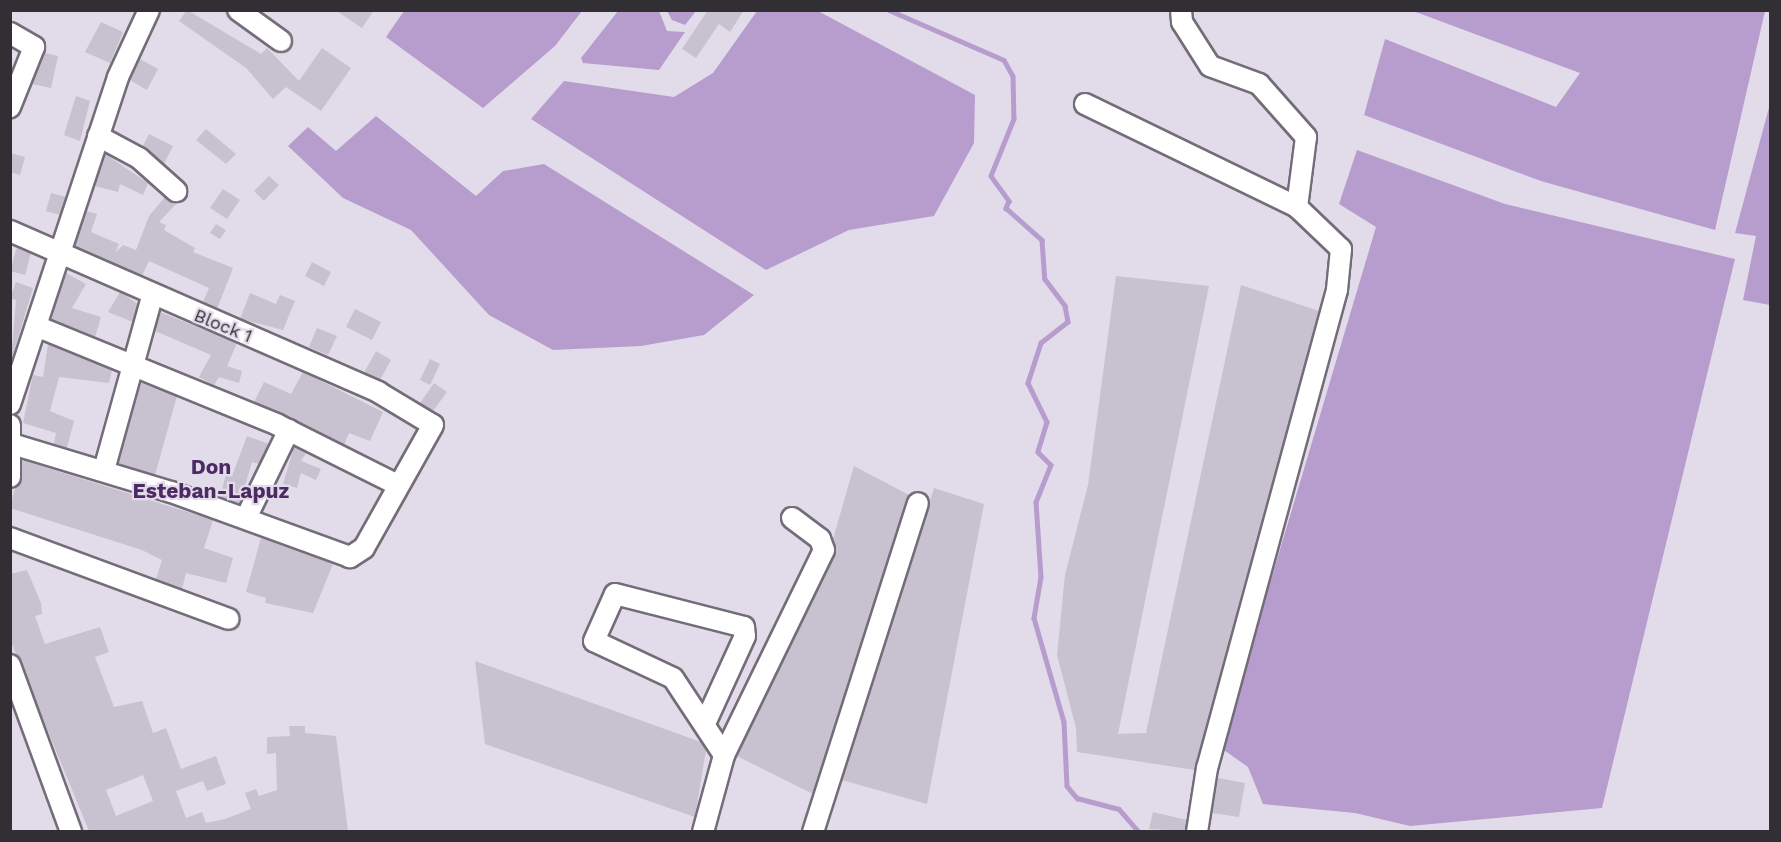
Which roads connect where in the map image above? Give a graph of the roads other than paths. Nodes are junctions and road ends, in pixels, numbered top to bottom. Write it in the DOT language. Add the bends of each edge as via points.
graph roads {
  1 [pos="149,10"];
  2 [pos="238,10"];
  3 [pos="1181,10"];
  4 [pos="10,33"];
  5 [pos="281,41"];
  6 [pos="12,98"];
  7 [pos="1085,104"];
  8 [pos="98,136"];
  9 [pos="176,191"];
  10 [pos="1297,207"];
  11 [pos="10,231"];
  12 [pos="61,250"];
  13 [pos="152,297"];
  14 [pos="36,327"];
  15 [pos="130,364"];
  16 [pos="10,404"];
  17 [pos="289,430"];
  18 [pos="11,435"];
  19 [pos="104,470"];
  20 [pos="10,477"];
  21 [pos="396,484"];
  22 [pos="918,503"];
  23 [pos="246,518"];
  24 [pos="792,518"];
  25 [pos="10,538"];
  26 [pos="229,619"];
  27 [pos="10,665"];
  28 [pos="706,721"];
  29 [pos="724,755"];
  30 [pos="71,831"];
  31 [pos="703,831"];
  32 [pos="813,831"];
  33 [pos="1197,831"];
  1 -- 8 [label="street"];
  2 -- 5 [label="street"];
  3 -- 10 [label="street" via="1182,22 1210,66 1259,84 1306,137"];
  4 -- 6 [label="street" via="34,47"];
  7 -- 10 [label="street"];
  8 -- 9 [label="street" via="139,158"];
  8 -- 12 [label="street"];
  10 -- 33 [label="street" via="1341,249 1342,267 1207,768"];
  11 -- 12 [label="street, Block 1"];
  12 -- 13 [label="street, Block 1"];
  12 -- 14 [label="street"];
  13 -- 15 [label="street"];
  13 -- 21 [label="street, Block 1" via="378,392 433,425"];
  14 -- 15 [label="street"];
  14 -- 16 [label="street"];
  15 -- 17 [label="street"];
  15 -- 19 [label="street"];
  17 -- 21 [label="street"];
  17 -- 23 [label="street"];
  18 -- 19 [label="street"];
  18 -- 20 [label="street"];
  19 -- 23 [label="street"];
  21 -- 23 [label="street" via="357,555"];
  22 -- 32 [label="street"];
  24 -- 29 [label="street" via="820,539 824,550"];
  25 -- 26 [label="street"];
  27 -- 30 [label="street"];
  28 -- 28 [label="street" via="665,672 594,641 615,594 744,627 745,636"];
  28 -- 29 [label="street"];
  29 -- 31 [label="street"];
}
